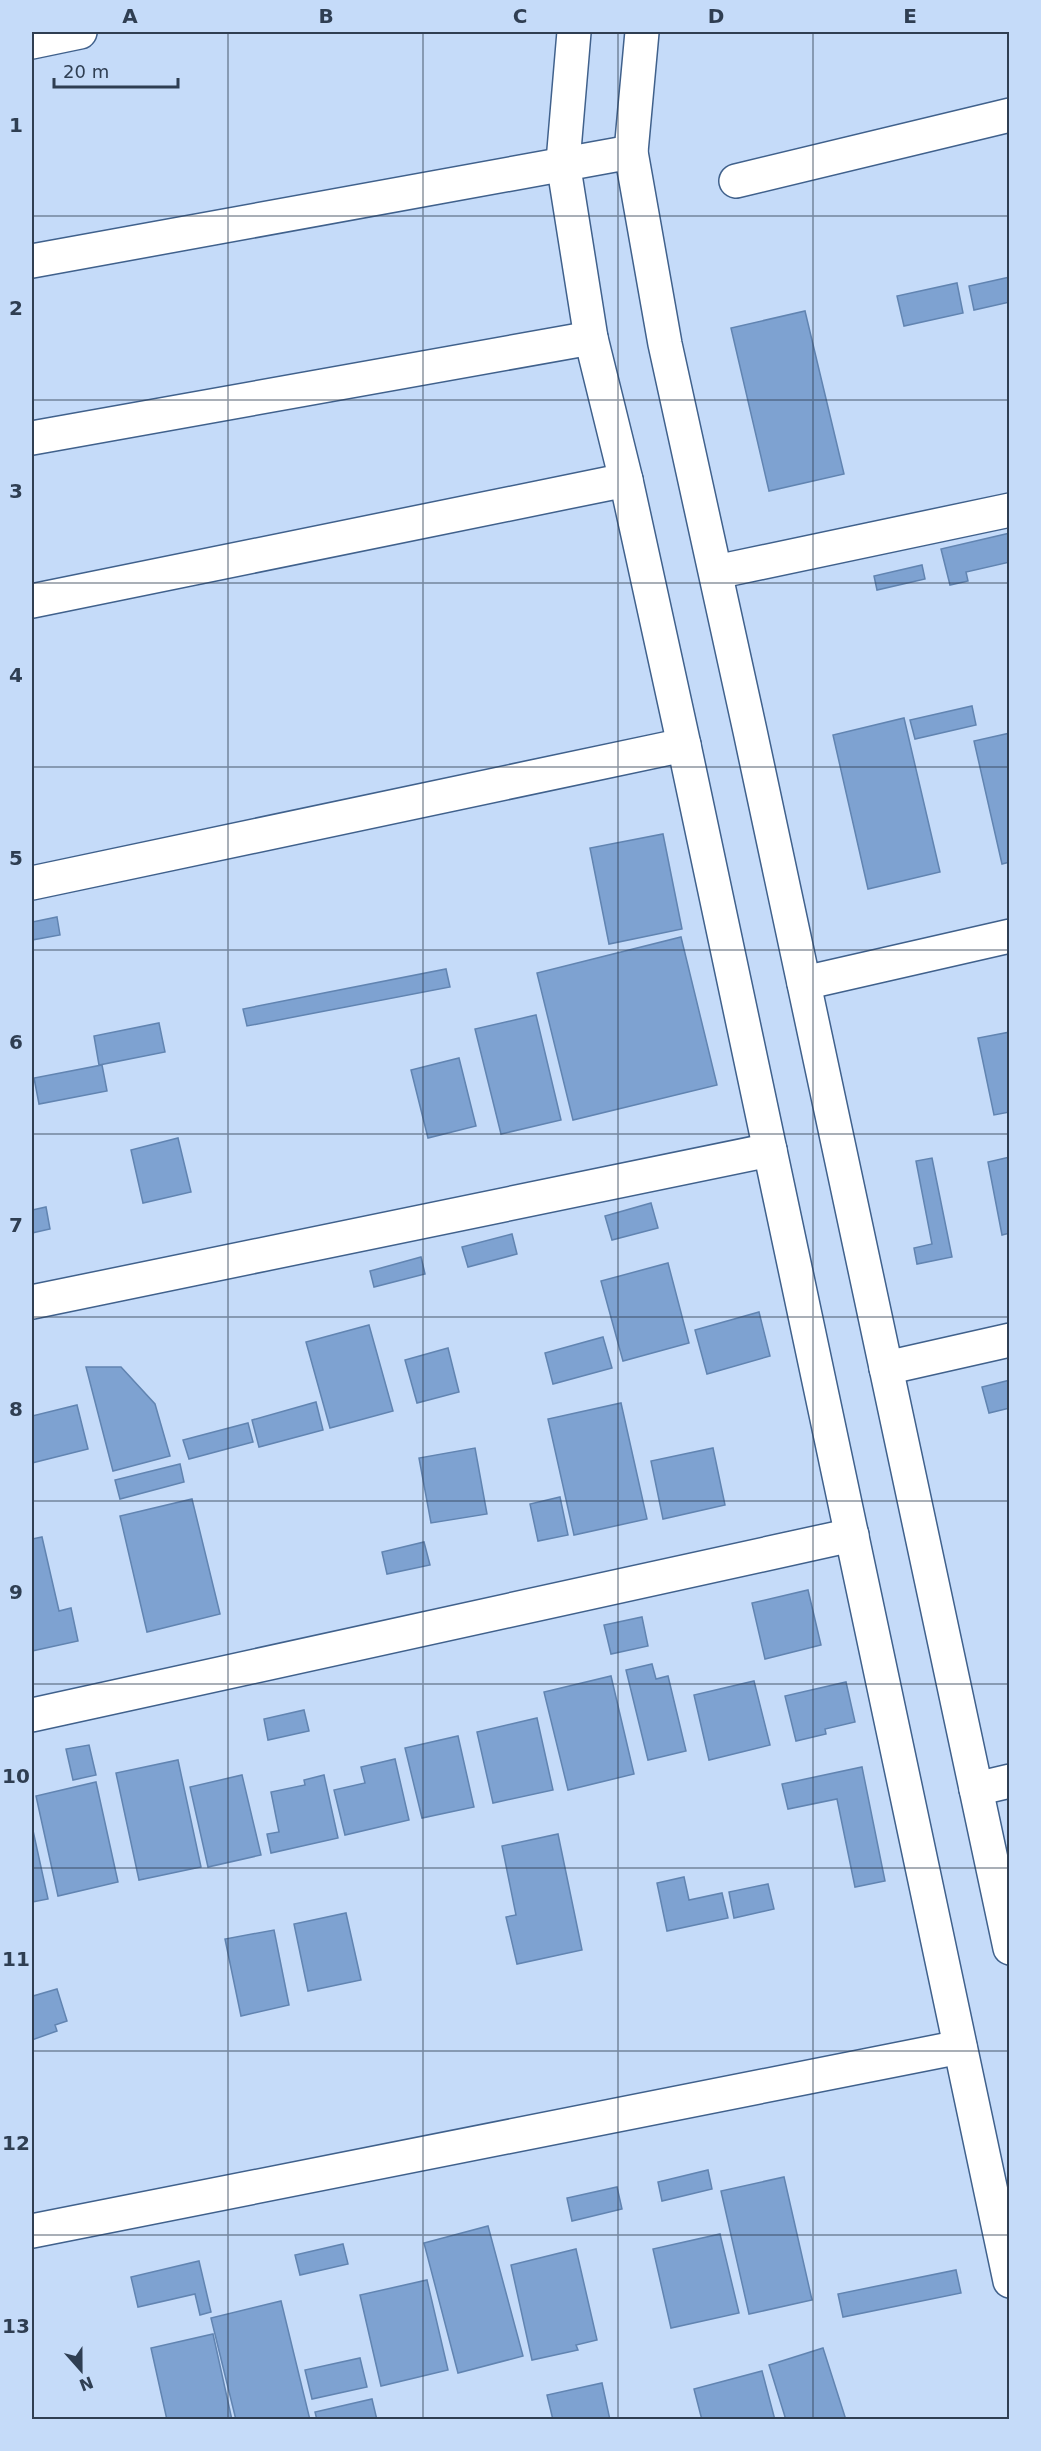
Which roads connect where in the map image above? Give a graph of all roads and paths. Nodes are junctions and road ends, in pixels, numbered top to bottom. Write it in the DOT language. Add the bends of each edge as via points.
graph roads {
  1 [pos="80,32"];
  2 [pos="574,32"];
  3 [pos="642,32"];
  4 [pos="32,42"];
  5 [pos="1010,115"];
  6 [pos="631,152"];
  7 [pos="563,162"];
  8 [pos="736,181"];
  9 [pos="32,261"];
  10 [pos="591,338"];
  11 [pos="32,438"];
  12 [pos="626,480"];
  13 [pos="1010,510"];
  14 [pos="716,572"];
  15 [pos="32,601"];
  16 [pos="684,746"];
  17 [pos="32,883"];
  18 [pos="1010,936"];
  19 [pos="804,983"];
  20 [pos="770,1150"];
  21 [pos="32,1302"];
  22 [pos="1010,1340"];
  23 [pos="886,1368"];
  24 [pos="852,1535"];
  25 [pos="32,1715"];
  26 [pos="1010,1781"];
  27 [pos="976,1789"];
  28 [pos="1010,1948"];
  29 [pos="960,2047"];
  30 [pos="32,2232"];
  31 [pos="1010,2281"];
  1 -- 4 [label="street"];
  2 -- 7 [label="street"];
  3 -- 6 [label="street"];
  5 -- 8 [label="street"];
  6 -- 7 [label="street"];
  6 -- 14 [label="street" via="665,344"];
  7 -- 9 [label="street"];
  7 -- 10 [label="street"];
  10 -- 11 [label="street"];
  10 -- 12 [label="street"];
  12 -- 15 [label="street"];
  12 -- 16 [label="street"];
  13 -- 14 [label="street"];
  14 -- 19 [label="street"];
  16 -- 17 [label="street"];
  16 -- 20 [label="street"];
  18 -- 19 [label="street"];
  19 -- 23 [label="street"];
  20 -- 21 [label="street"];
  20 -- 24 [label="street"];
  22 -- 23 [label="street"];
  23 -- 27 [label="street"];
  24 -- 25 [label="street"];
  24 -- 29 [label="street"];
  26 -- 27 [label="street"];
  27 -- 28 [label="street"];
  29 -- 30 [label="street"];
  29 -- 31 [label="street"];
}
